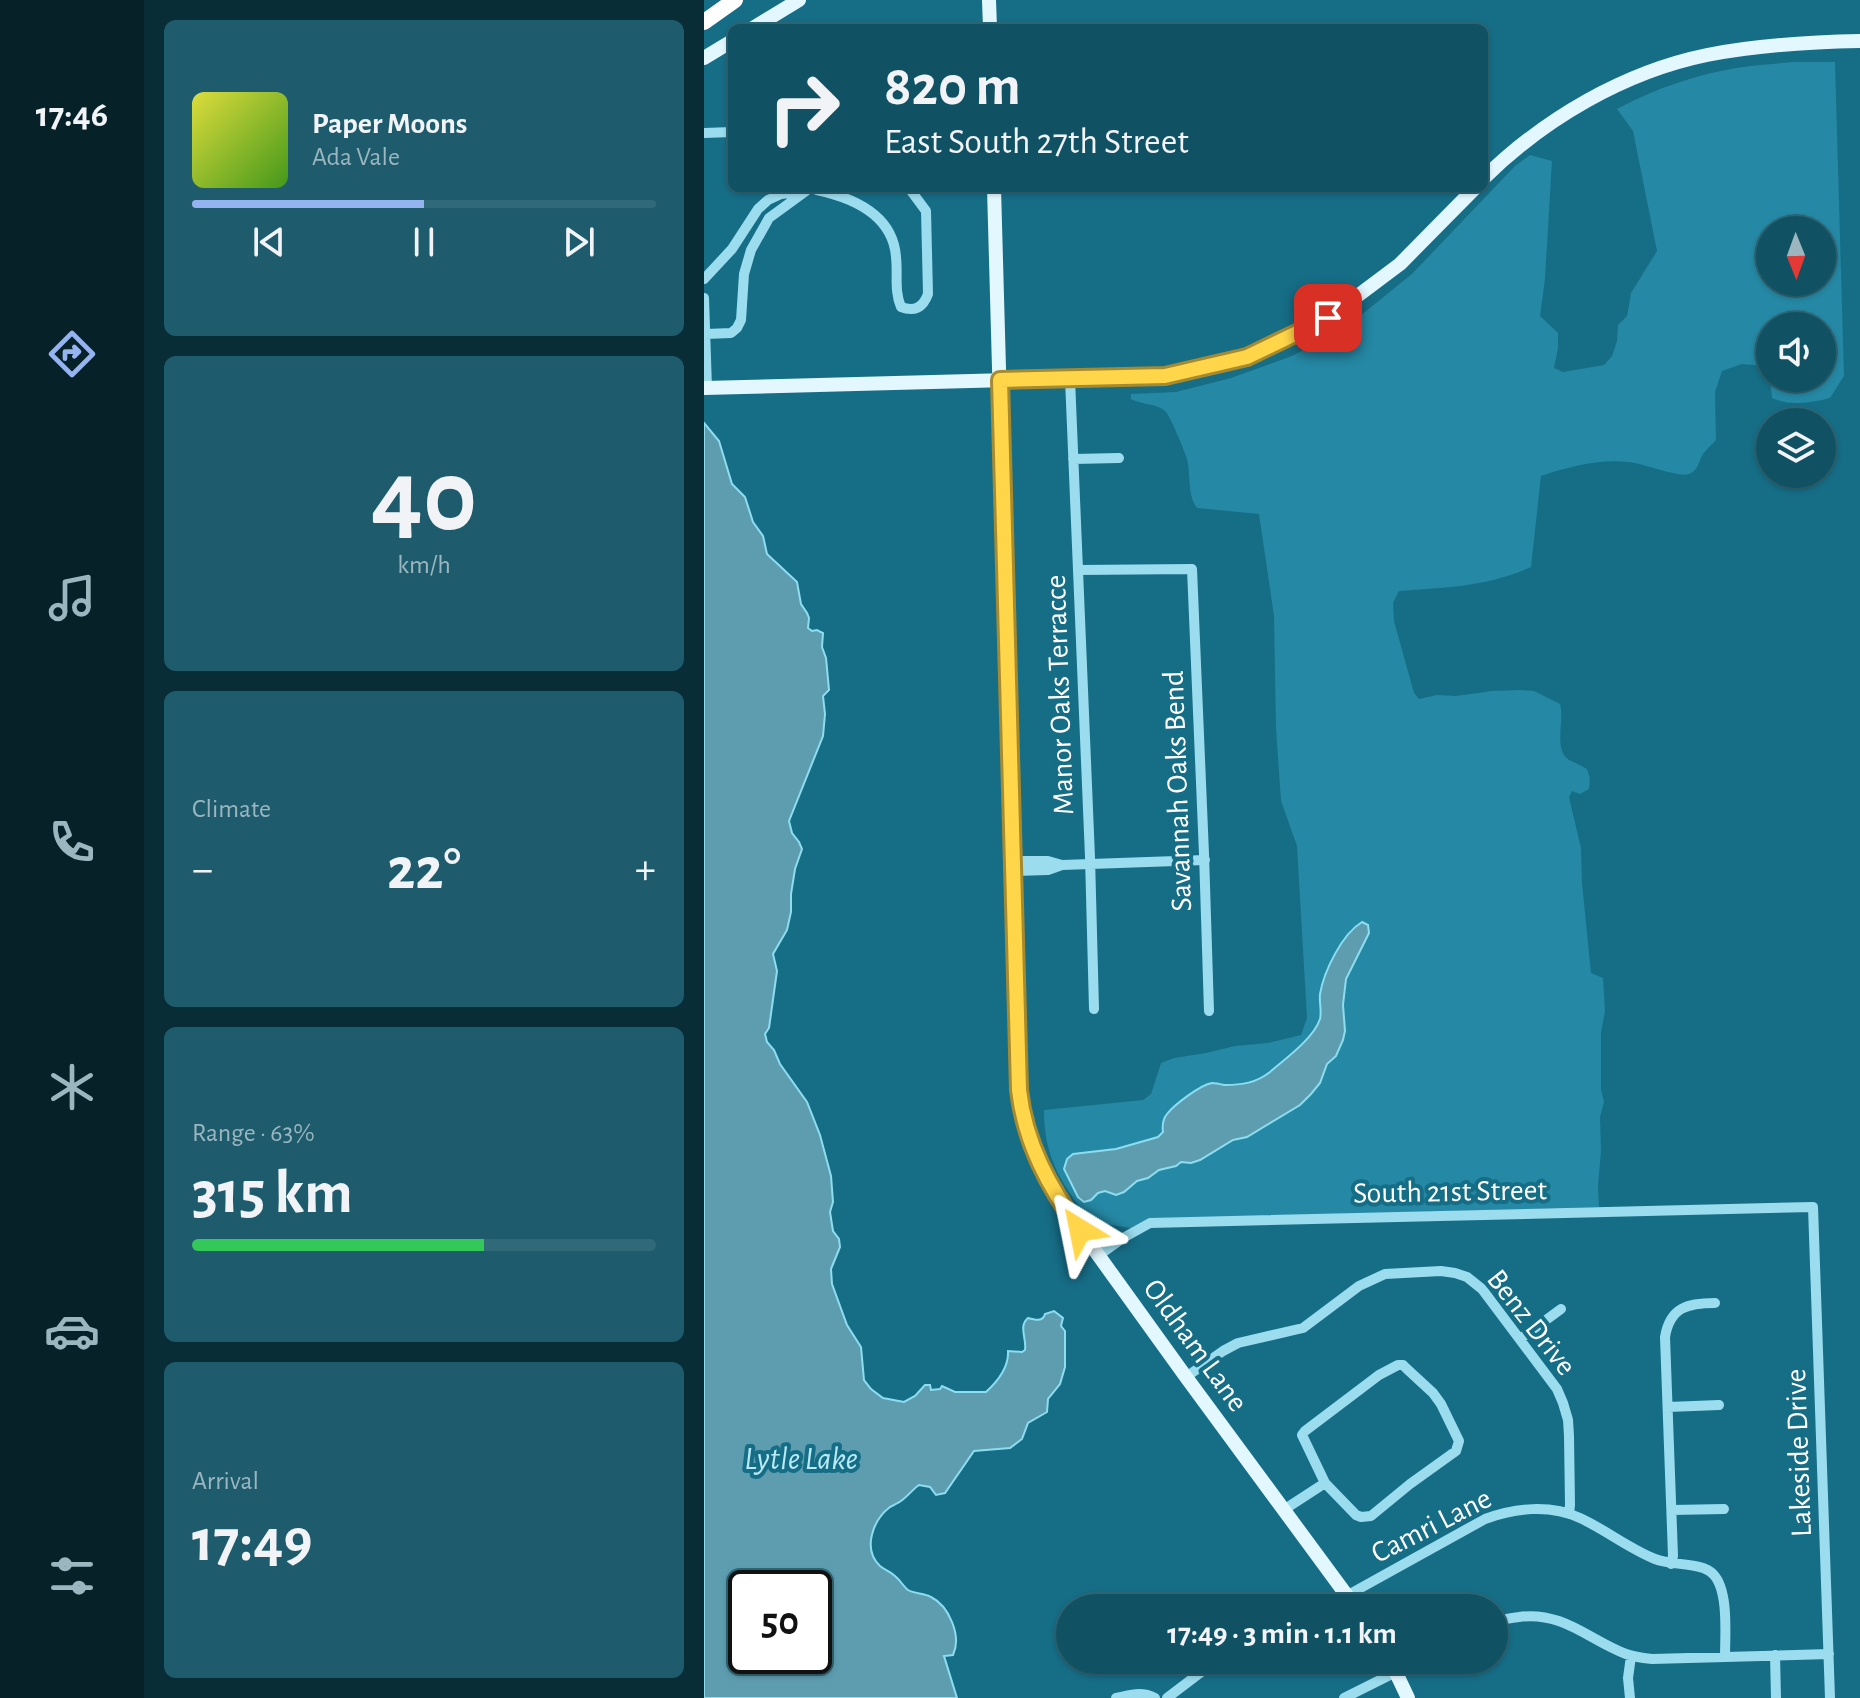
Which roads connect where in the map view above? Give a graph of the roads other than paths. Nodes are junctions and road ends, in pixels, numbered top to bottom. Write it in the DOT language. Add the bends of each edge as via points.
graph roads {
  1 [pos="735,0"];
  2 [pos="799,0"];
  3 [pos="989,0"];
  4 [pos="704,22"];
  5 [pos="760,24"];
  6 [pos="990,24"];
  7 [pos="1860,41"];
  8 [pos="728,43"];
  9 [pos="704,58"];
  10 [pos="728,132"];
  11 [pos="704,133"];
  12 [pos="1488,174"];
  13 [pos="796,192"];
  14 [pos="809,192"];
  15 [pos="824,192"];
  16 [pos="912,192"];
  17 [pos="994,192"];
  18 [pos="1471,192"];
  19 [pos="781,194"];
  20 [pos="781,209"];
  21 [pos="735,243"];
  22 [pos="751,250"];
  23 [pos="704,279"];
  24 [pos="704,298"];
  25 [pos="706,334"];
  26 [pos="1070,379"];
  27 [pos="1000,380"];
  28 [pos="705,388"];
  29 [pos="1119,458"];
  30 [pos="1073,459"];
  31 [pos="1078,570"];
  32 [pos="1205,860"];
  33 [pos="1090,864"];
  34 [pos="1012,866"];
  35 [pos="1094,1009"];
  36 [pos="1209,1011"];
  37 [pos="1813,1207"];
  38 [pos="1098,1256"];
  39 [pos="1715,1303"];
  40 [pos="1561,1309"];
  41 [pos="1520,1339"];
  42 [pos="1186,1377"];
  43 [pos="1719,1405"];
  44 [pos="1668,1407"];
  45 [pos="1325,1483"];
  46 [pos="1285,1509"];
  47 [pos="1724,1509"];
  48 [pos="1672,1510"];
  49 [pos="1569,1514"];
  50 [pos="1671,1564"];
  51 [pos="1346,1594"];
  52 [pos="1364,1594"];
  53 [pos="1508,1619"];
  54 [pos="1829,1654"];
  55 [pos="1775,1655"];
  56 [pos="1631,1656"];
  57 [pos="1725,1657"];
  58 [pos="1199,1674"];
  59 [pos="1381,1674"];
  60 [pos="1397,1674"];
  61 [pos="1116,1698"];
  62 [pos="1155,1698"];
  63 [pos="1167,1698"];
  64 [pos="1344,1698"];
  65 [pos="1408,1698"];
  66 [pos="1630,1698"];
  67 [pos="1776,1698"];
  68 [pos="1830,1698"];
  1 -- 4 [label="highway"];
  2 -- 5 [label="main road"];
  3 -- 6 [label="main road"];
  7 -- 12 [label="main road" via="1731,51 1633,79 1551,123"];
  8 -- 9 [label="main road"];
  10 -- 11 [label="street"];
  13 -- 19 [label="street"];
  14 -- 20 [label="street"];
  15 -- 16 [label="street" via="857,202 890,232 897,298 909,310 925,303 928,294 926,211"];
  17 -- 27 [label="main road, Oldham Lane"];
  18 -- 26 [label="main road" via="1400,264 1328,318 1247,357 1165,376"];
  19 -- 20 [label="street"];
  19 -- 21 [label="street" via="758,209"];
  20 -- 22 [label="street" via="769,218"];
  21 -- 22 [label="street"];
  21 -- 23 [label="street"];
  22 -- 25 [label="street" via="737,328"];
  24 -- 25 [label="street"];
  25 -- 28 [label="street"];
  26 -- 27 [label="main road"];
  26 -- 30 [label="street, Manor Oaks Terracce"];
  27 -- 28 [label="main road"];
  27 -- 34 [label="main road, Oldham Lane"];
  29 -- 30 [label="street"];
  30 -- 31 [label="street, Manor Oaks Terracce"];
  31 -- 32 [label="street, Savannah Oaks Bend" via="1192,569"];
  31 -- 33 [label="street, Manor Oaks Terracce"];
  32 -- 33 [label="street"];
  32 -- 36 [label="street, Savannah Oaks Bend"];
  33 -- 34 [label="street" via="1048,870"];
  33 -- 35 [label="street, Manor Oaks Terracce"];
  34 -- 38 [label="main road, Oldham Lane" via="1024,1122 1055,1195"];
  37 -- 38 [label="street, South 21st Street" via="1150,1223"];
  37 -- 54 [label="street, Lakeside Drive"];
  38 -- 42 [label="main road, Oldham Lane"];
  39 -- 44 [label="street" via="1697,1303 1669,1319"];
  40 -- 41 [label="street"];
  41 -- 42 [label="street, Benz Drive" via="1467,1277 1441,1271 1398,1272 1359,1286 1303,1328 1238,1343"];
  41 -- 49 [label="street, Benz Drive" via="1557,1389 1568,1420"];
  42 -- 46 [label="main road, Oldham Lane"];
  43 -- 44 [label="street"];
  44 -- 48 [label="street"];
  45 -- 45 [label="street" via="1356,1515 1367,1517 1456,1451 1459,1441 1441,1404 1403,1365 1379,1375 1302,1435"];
  45 -- 46 [label="street"];
  46 -- 51 [label="main road, Oldham Lane"];
  47 -- 48 [label="street"];
  48 -- 50 [label="street"];
  49 -- 50 [label="street, Camri Lane"];
  49 -- 52 [label="street, Camri Lane" via="1538,1509 1502,1512 1453,1535"];
  50 -- 57 [label="street, Camri Lane" via="1704,1568 1720,1584"];
  53 -- 56 [label="street" via="1562,1621"];
  54 -- 55 [label="street"];
  54 -- 68 [label="street, Lakeside Drive"];
  55 -- 57 [label="street"];
  55 -- 67 [label="street"];
  56 -- 57 [label="street"];
  56 -- 66 [label="street"];
  58 -- 63 [label="street"];
  59 -- 64 [label="street"];
  60 -- 65 [label="main road"];
  61 -- 62 [label="street" via="1145,1693"];
}
